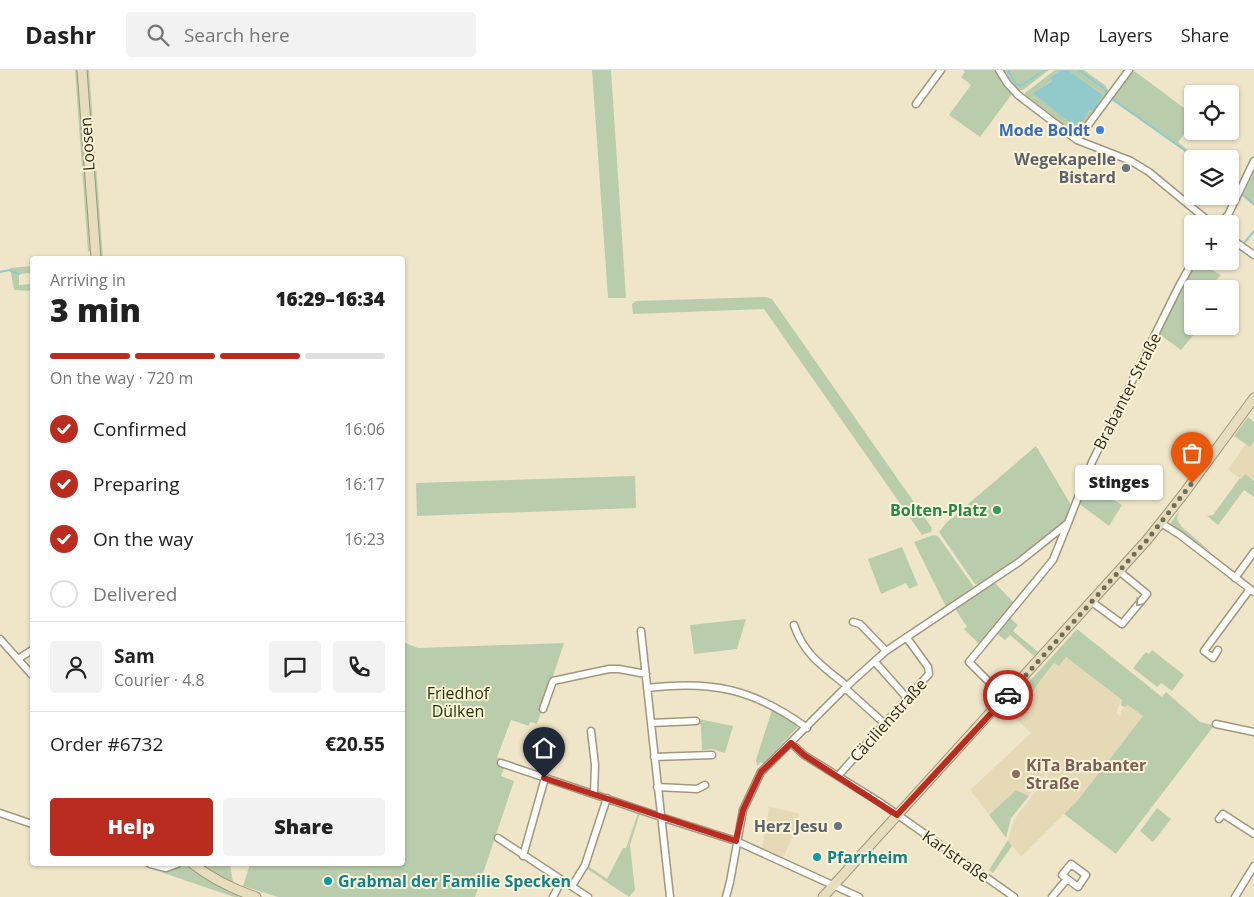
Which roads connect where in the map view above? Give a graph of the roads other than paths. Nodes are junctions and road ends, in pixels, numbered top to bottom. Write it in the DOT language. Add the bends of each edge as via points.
graph roads {
  1 [pos="82,70"];
  2 [pos="941,70"];
  3 [pos="999,70"];
  4 [pos="1129,70"];
  5 [pos="916,104"];
  6 [pos="1077,140"];
  7 [pos="1254,161"];
  8 [pos="1201,215"];
  9 [pos="1228,215"];
  10 [pos="1239,244"];
  11 [pos="1254,255"];
  12 [pos="96,256"];
  13 [pos="1188,270"];
  14 [pos="1254,398"];
  15 [pos="1068,523"];
  16 [pos="1161,523"];
  17 [pos="1254,552"];
  18 [pos="1119,571"];
  19 [pos="1235,578"];
  20 [pos="1252,590"];
  21 [pos="1092,602"];
  22 [pos="853,622"];
  23 [pos="794,625"];
  24 [pos="641,631"];
  25 [pos="907,638"];
  26 [pos="0,639"];
  27 [pos="1218,650"];
  28 [pos="30,651"];
  29 [pos="886,651"];
  30 [pos="18,659"];
  31 [pos="875,662"];
  32 [pos="30,673"];
  33 [pos="646,674"];
  34 [pos="846,687"];
  35 [pos="647,688"];
  36 [pos="907,698"];
  37 [pos="1005,698"];
  38 [pos="543,709"];
  39 [pos="696,721"];
  40 [pos="651,723"];
  41 [pos="885,724"];
  42 [pos="1216,724"];
  43 [pos="807,728"];
  44 [pos="591,731"];
  45 [pos="1254,732"];
  46 [pos="791,743"];
  47 [pos="712,755"];
  48 [pos="654,757"];
  49 [pos="501,763"];
  50 [pos="838,776"];
  51 [pos="544,778"];
  52 [pos="705,785"];
  53 [pos="657,787"];
  54 [pos="594,794"];
  55 [pos="607,798"];
  56 [pos="0,813"];
  57 [pos="897,815"];
  58 [pos="661,817"];
  59 [pos="1219,819"];
  60 [pos="30,823"];
  61 [pos="1254,834"];
  62 [pos="498,838"];
  63 [pos="736,841"];
  64 [pos="523,856"];
  65 [pos="158,866"];
  66 [pos="172,866"];
  67 [pos="196,866"];
  68 [pos="1254,866"];
  69 [pos="1067,879"];
  70 [pos="562,880"];
  71 [pos="834,885"];
  72 [pos="572,886"];
  73 [pos="855,896"];
  74 [pos="256,897"];
  75 [pos="553,897"];
  76 [pos="588,897"];
  77 [pos="670,897"];
  78 [pos="726,897"];
  79 [pos="823,897"];
  80 [pos="1014,897"];
  81 [pos="1052,897"];
  82 [pos="1235,897"];
  1 -- 12 [label="main road, Loosen"];
  2 -- 5 [label="street"];
  3 -- 6 [label="street" via="1018,96"];
  4 -- 6 [label="street"];
  6 -- 8 [label="street" via="1131,161"];
  7 -- 9 [label="street"];
  10 -- 11 [label="street"];
  13 -- 15 [label="street, Brabanter Straße" via="1092,462"];
  14 -- 16 [label="main road"];
  15 -- 25 [label="street" via="1019,562"];
  15 -- 37 [label="street, Brabanter Straße" via="1053,560 969,662"];
  16 -- 18 [label="main road"];
  16 -- 19 [label="street"];
  17 -- 19 [label="street"];
  18 -- 21 [label="main road"];
  18 -- 21 [label="street, one-way" via="1147,594 1122,624"];
  19 -- 20 [label="street"];
  20 -- 27 [label="street" via="1204,651 1213,658"];
  21 -- 37 [label="main road"];
  22 -- 29 [label="street" via="860,624"];
  23 -- 34 [label="street" via="807,652"];
  24 -- 33 [label="street"];
  25 -- 29 [label="street"];
  25 -- 36 [label="street, Cäcilienstraße" via="928,667 929,674"];
  26 -- 30 [label="street"];
  28 -- 30 [label="street"];
  29 -- 31 [label="street"];
  30 -- 32 [label="street"];
  31 -- 34 [label="street"];
  31 -- 36 [label="street"];
  33 -- 35 [label="street"];
  33 -- 38 [label="street" via="619,668 553,681"];
  34 -- 41 [label="street"];
  34 -- 43 [label="street"];
  35 -- 40 [label="street"];
  35 -- 43 [label="street" via="704,685 736,690 770,705"];
  36 -- 41 [label="street, Cäcilienstraße"];
  37 -- 57 [label="main road"];
  39 -- 40 [label="street"];
  40 -- 48 [label="street"];
  41 -- 50 [label="street, Cäcilienstraße"];
  42 -- 45 [label="street"];
  43 -- 46 [label="street"];
  44 -- 54 [label="street"];
  46 -- 50 [label="street, Karlstraße"];
  46 -- 63 [label="street" via="761,772 743,810"];
  47 -- 48 [label="street"];
  48 -- 53 [label="street"];
  49 -- 51 [label="street"];
  50 -- 57 [label="street, Karlstraße"];
  51 -- 54 [label="street"];
  51 -- 64 [label="street"];
  52 -- 53 [label="street" via="697,789"];
  53 -- 58 [label="street"];
  54 -- 55 [label="street"];
  55 -- 58 [label="street"];
  55 -- 72 [label="street" via="585,865"];
  56 -- 60 [label="street"];
  57 -- 71 [label="main road"];
  57 -- 80 [label="street, Karlstraße"];
  58 -- 63 [label="street"];
  58 -- 77 [label="street"];
  59 -- 61 [label="street" via="1223,814"];
  62 -- 64 [label="street"];
  63 -- 71 [label="street"];
  63 -- 78 [label="street"];
  64 -- 70 [label="street"];
  65 -- 66 [label="street"];
  67 -- 74 [label="main road" via="219,882"];
  68 -- 82 [label="street"];
  69 -- 81 [label="street"];
  70 -- 72 [label="street"];
  70 -- 75 [label="street"];
  71 -- 73 [label="street"];
  71 -- 79 [label="main road"];
  72 -- 76 [label="street"];
}
